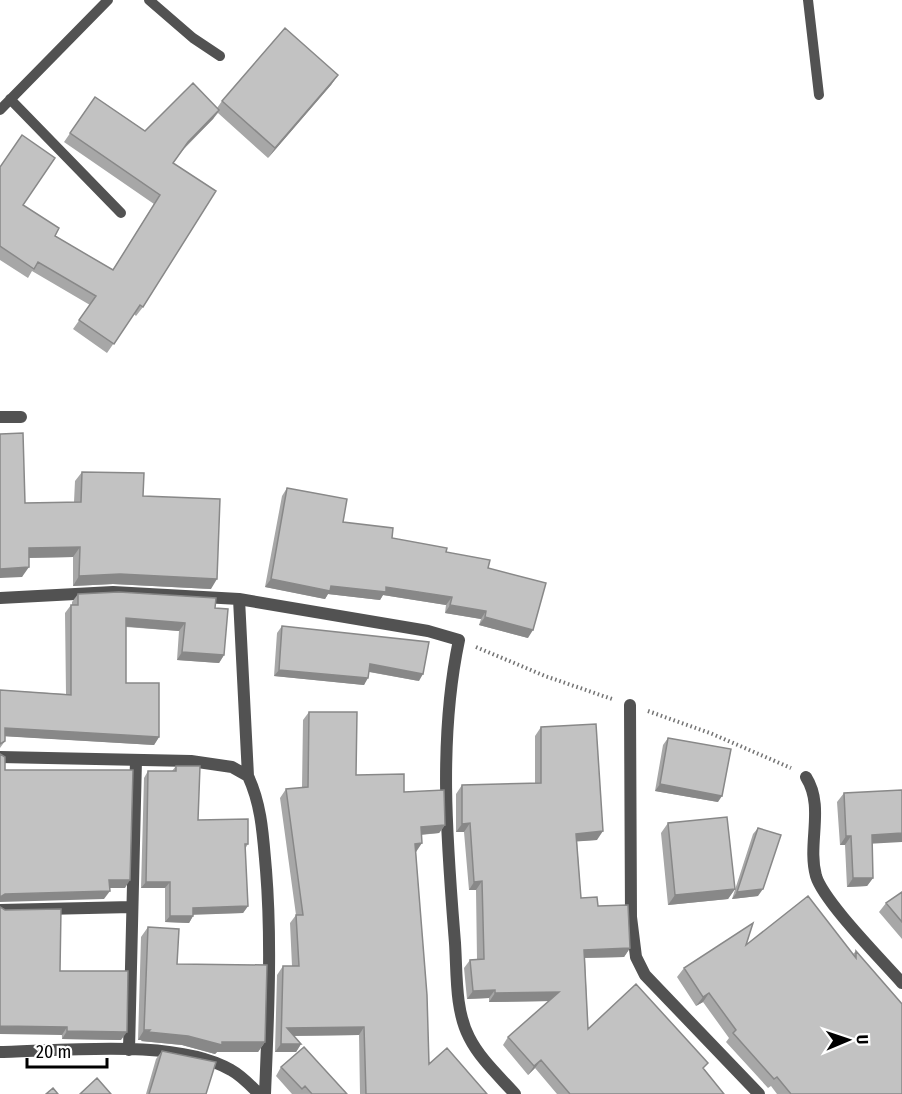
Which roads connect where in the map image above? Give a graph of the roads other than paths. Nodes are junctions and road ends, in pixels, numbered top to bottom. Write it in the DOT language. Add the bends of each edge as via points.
graph roads {
  1 [pos="108,0"];
  2 [pos="149,0"];
  3 [pos="808,0"];
  4 [pos="220,56"];
  5 [pos="819,95"];
  6 [pos="10,99"];
  7 [pos="0,110"];
  8 [pos="121,213"];
  9 [pos="0,417"];
  10 [pos="21,417"];
  11 [pos="0,598"];
  12 [pos="239,598"];
  13 [pos="630,705"];
  14 [pos="0,757"];
  15 [pos="136,760"];
  16 [pos="248,776"];
  17 [pos="806,777"];
  18 [pos="132,907"];
  19 [pos="0,910"];
  20 [pos="902,983"];
  21 [pos="129,1050"];
  22 [pos="0,1052"];
  23 [pos="259,1094"];
  24 [pos="265,1094"];
  25 [pos="515,1094"];
  26 [pos="759,1094"];
  1 -- 6 [label="lane"];
  2 -- 4 [label="lane"];
  3 -- 5 [label="lane"];
  6 -- 7 [label="lane"];
  6 -- 8 [label="lane"];
  9 -- 10 [label="street"];
  11 -- 12 [label="street" via="113,592"];
  12 -- 16 [label="street"];
  12 -- 25 [label="street" via="428,631 459,640 450,684 445,745 460,1002 468,1036"];
  13 -- 26 [label="street" via="631,917 636,957 645,975"];
  14 -- 15 [label="street"];
  15 -- 16 [label="street" via="191,761 232,767"];
  15 -- 18 [label="street"];
  16 -- 24 [label="street" via="260,810 268,898"];
  17 -- 20 [label="street" via="814,789 815,863 820,884"];
  18 -- 19 [label="street"];
  18 -- 21 [label="street"];
  21 -- 22 [label="street"];
  21 -- 23 [label="street" via="181,1053 205,1059 231,1070"];
}
